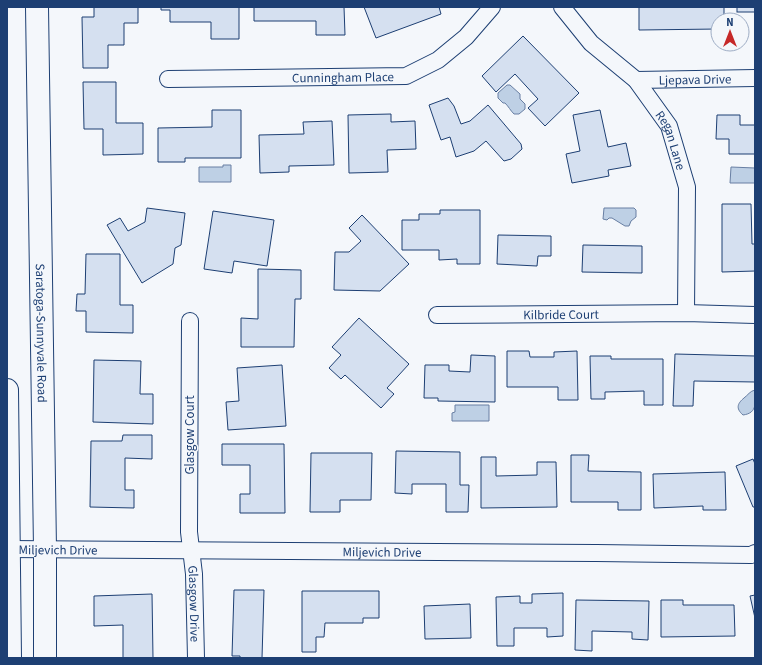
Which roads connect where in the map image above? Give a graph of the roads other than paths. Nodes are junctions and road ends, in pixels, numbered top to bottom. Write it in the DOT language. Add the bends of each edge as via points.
graph roads {
  1 [pos="37,7"];
  2 [pos="492,7"];
  3 [pos="562,7"];
  4 [pos="755,78"];
  5 [pos="168,79"];
  6 [pos="636,80"];
  7 [pos="686,313"];
  8 [pos="437,315"];
  9 [pos="755,315"];
  10 [pos="190,321"];
  11 [pos="7,390"];
  12 [pos="8,549"];
  13 [pos="45,549"];
  14 [pos="191,550"];
  15 [pos="755,553"];
  16 [pos="10,658"];
  17 [pos="45,658"];
  18 [pos="196,658"];
  1 -- 13 [label="main road, Saratoga-Sunnyvale Road"];
  2 -- 5 [label="street, Cunningham Place" via="466,37 438,60 406,76"];
  3 -- 6 [label="street, Regan Lane" via="591,43"];
  4 -- 6 [label="street, Ljepava Drive"];
  6 -- 7 [label="street, Regan Lane" via="668,126 687,187"];
  7 -- 8 [label="street, Kilbride Court"];
  7 -- 9 [label="street, Kilbride Court"];
  10 -- 14 [label="street, Glasgow Court"];
  11 -- 12 [label="main road"];
  12 -- 13 [label="street, Miljevich Drive"];
  12 -- 16 [label="main road"];
  13 -- 14 [label="street, Miljevich Drive"];
  13 -- 17 [label="main road, Saratoga-Sunnyvale Road"];
  14 -- 15 [label="street, Miljevich Drive" via="751,555"];
  14 -- 18 [label="street, Glasgow Drive"];
}
